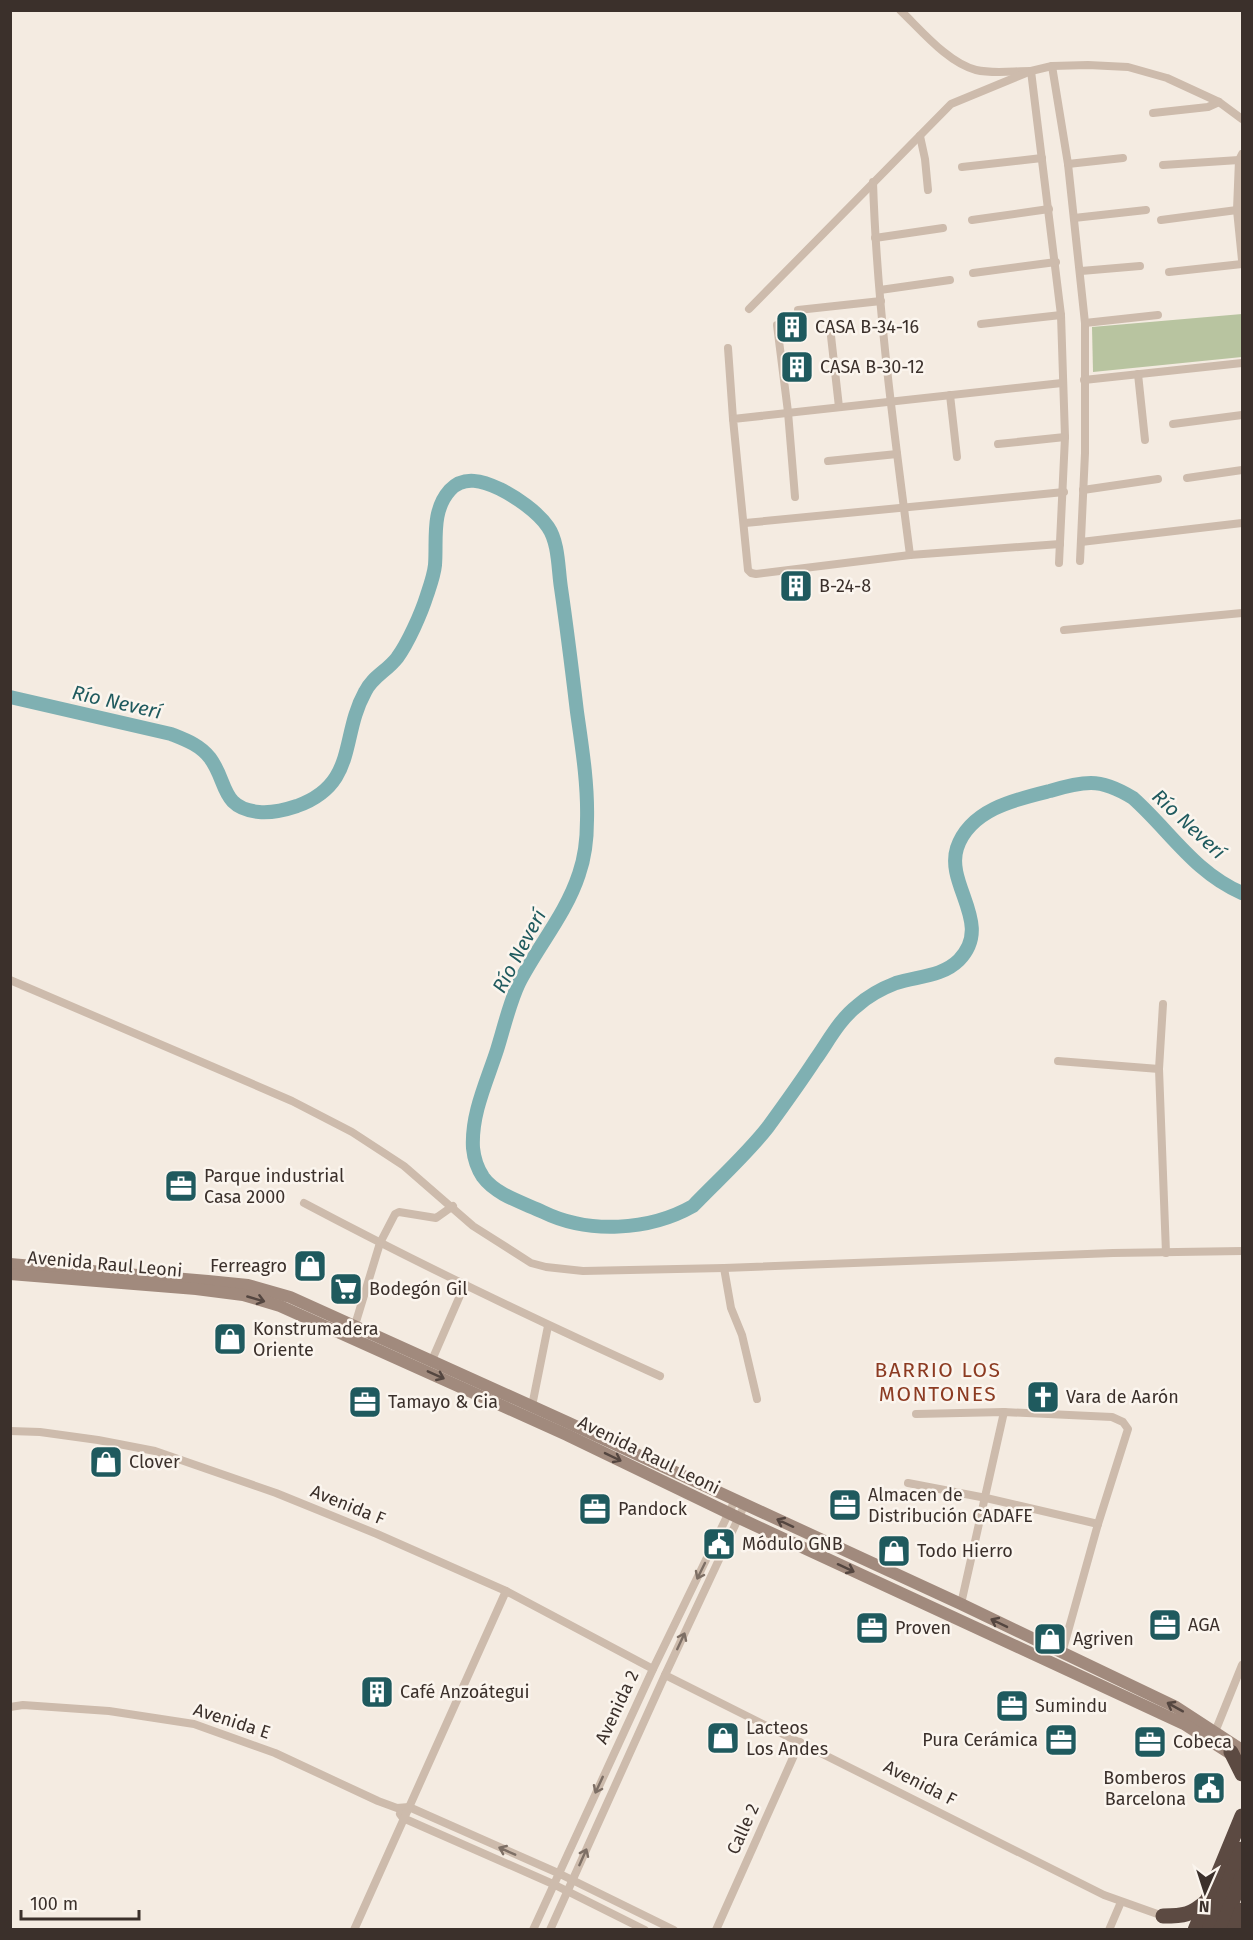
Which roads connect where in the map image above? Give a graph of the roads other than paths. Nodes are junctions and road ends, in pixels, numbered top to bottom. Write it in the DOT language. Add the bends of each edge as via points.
graph roads {
  1 [pos="900,10"];
  2 [pos="1052,66"];
  3 [pos="1031,71"];
  4 [pos="1219,102"];
  5 [pos="1153,113"];
  6 [pos="1242,118"];
  7 [pos="920,136"];
  8 [pos="1241,157"];
  9 [pos="1042,158"];
  10 [pos="1123,158"];
  11 [pos="1068,164"];
  12 [pos="1162,165"];
  13 [pos="962,167"];
  14 [pos="873,182"];
  15 [pos="928,190"];
  16 [pos="1049,209"];
  17 [pos="1146,210"];
  18 [pos="1237,210"];
  19 [pos="1074,218"];
  20 [pos="972,220"];
  21 [pos="1161,220"];
  22 [pos="943,228"];
  23 [pos="875,238"];
  24 [pos="1056,262"];
  25 [pos="1242,262"];
  26 [pos="1140,266"];
  27 [pos="1081,272"];
  28 [pos="1169,272"];
  29 [pos="973,273"];
  30 [pos="950,280"];
  31 [pos="880,290"];
  32 [pos="881,301"];
  33 [pos="749,309"];
  34 [pos="798,310"];
  35 [pos="1061,315"];
  36 [pos="1158,315"];
  37 [pos="981,324"];
  38 [pos="1085,324"];
  39 [pos="777,326"];
  40 [pos="831,336"];
  41 [pos="728,348"];
  42 [pos="1242,363"];
  43 [pos="1138,374"];
  44 [pos="1084,380"];
  45 [pos="1062,383"];
  46 [pos="950,395"];
  47 [pos="891,401"];
  48 [pos="839,407"];
  49 [pos="788,412"];
  50 [pos="1242,415"];
  51 [pos="733,418"];
  52 [pos="1173,424"];
  53 [pos="1065,437"];
  54 [pos="1145,440"];
  55 [pos="998,444"];
  56 [pos="897,454"];
  57 [pos="957,457"];
  58 [pos="828,461"];
  59 [pos="1242,470"];
  60 [pos="1187,478"];
  61 [pos="1158,479"];
  62 [pos="1083,490"];
  63 [pos="1064,492"];
  64 [pos="795,497"];
  65 [pos="904,507"];
  66 [pos="745,523"];
  67 [pos="1242,523"];
  68 [pos="1081,542"];
  69 [pos="1060,544"];
  70 [pos="910,555"];
  71 [pos="1080,561"];
  72 [pos="1059,563"];
  73 [pos="1242,613"];
  74 [pos="1064,630"];
  75 [pos="10,980"];
  76 [pos="1163,1004"];
  77 [pos="1058,1061"];
  78 [pos="1159,1069"];
  79 [pos="304,1203"];
  80 [pos="453,1206"];
  81 [pos="380,1243"];
  82 [pos="1242,1251"];
  83 [pos="1166,1253"];
  84 [pos="10,1264"];
  85 [pos="723,1268"];
  86 [pos="10,1274"];
  87 [pos="465,1284"];
  88 [pos="355,1325"];
  89 [pos="548,1326"];
  90 [pos="432,1360"];
  91 [pos="660,1376"];
  92 [pos="757,1399"];
  93 [pos="532,1406"];
  94 [pos="1004,1412"];
  95 [pos="916,1414"];
  96 [pos="10,1431"];
  97 [pos="908,1483"];
  98 [pos="986,1498"];
  99 [pos="740,1502"];
  100 [pos="734,1516"];
  101 [pos="1098,1524"];
  102 [pos="506,1591"];
  103 [pos="961,1604"];
  104 [pos="1062,1653"];
  105 [pos="1242,1665"];
  106 [pos="653,1669"];
  107 [pos="665,1675"];
  108 [pos="10,1707"];
  109 [pos="1215,1732"];
  110 [pos="800,1742"];
  111 [pos="1239,1751"];
  112 [pos="1242,1774"];
  113 [pos="409,1807"];
  114 [pos="397,1808"];
  115 [pos="1242,1817"];
  116 [pos="403,1818"];
  117 [pos="1242,1849"];
  118 [pos="558,1873"];
  119 [pos="1242,1877"];
  120 [pos="572,1880"];
  121 [pos="553,1884"];
  122 [pos="567,1891"];
  123 [pos="1207,1901"];
  124 [pos="1121,1902"];
  125 [pos="1242,1910"];
  126 [pos="1163,1916"];
  127 [pos="354,1929"];
  128 [pos="533,1929"];
  129 [pos="550,1929"];
  130 [pos="645,1929"];
  131 [pos="674,1929"];
  132 [pos="716,1929"];
  133 [pos="1109,1929"];
  134 [pos="1174,1929"];
  135 [pos="1195,1929"];
  136 [pos="1209,1929"];
  137 [pos="1221,1929"];
  138 [pos="1234,1929"];
  1 -- 3 [label="street" via="962,66"];
  2 -- 3 [label="street"];
  2 -- 4 [label="street" via="1128,67 1167,78"];
  2 -- 11 [label="street"];
  3 -- 7 [label="street" via="951,104"];
  3 -- 9 [label="street"];
  4 -- 5 [label="street" via="1208,107"];
  4 -- 6 [label="street"];
  7 -- 14 [label="street"];
  7 -- 15 [label="street"];
  8 -- 12 [label="street"];
  8 -- 18 [label="street"];
  9 -- 13 [label="street"];
  9 -- 16 [label="street"];
  10 -- 11 [label="street"];
  11 -- 19 [label="street"];
  14 -- 23 [label="street"];
  14 -- 33 [label="street"];
  16 -- 20 [label="street"];
  16 -- 24 [label="street"];
  17 -- 19 [label="street"];
  18 -- 21 [label="street"];
  18 -- 25 [label="street"];
  19 -- 27 [label="street"];
  22 -- 23 [label="street"];
  23 -- 31 [label="street"];
  24 -- 29 [label="street"];
  24 -- 35 [label="street"];
  25 -- 28 [label="street"];
  26 -- 27 [label="street"];
  27 -- 38 [label="street"];
  30 -- 31 [label="street"];
  31 -- 32 [label="street"];
  32 -- 34 [label="street"];
  32 -- 47 [label="street"];
  35 -- 37 [label="street"];
  35 -- 45 [label="street"];
  36 -- 38 [label="street"];
  38 -- 44 [label="street"];
  39 -- 49 [label="street"];
  40 -- 48 [label="street"];
  41 -- 51 [label="street"];
  42 -- 43 [label="street"];
  43 -- 44 [label="street"];
  43 -- 54 [label="street"];
  44 -- 62 [label="street"];
  45 -- 46 [label="street"];
  45 -- 53 [label="street"];
  46 -- 47 [label="street"];
  46 -- 57 [label="street"];
  47 -- 48 [label="street"];
  47 -- 56 [label="street"];
  48 -- 49 [label="street"];
  49 -- 51 [label="street"];
  49 -- 64 [label="street"];
  50 -- 52 [label="street"];
  51 -- 66 [label="street"];
  53 -- 55 [label="street"];
  53 -- 63 [label="street"];
  56 -- 58 [label="street"];
  56 -- 65 [label="street"];
  59 -- 60 [label="street"];
  61 -- 62 [label="street"];
  62 -- 68 [label="street"];
  63 -- 65 [label="street"];
  63 -- 69 [label="street"];
  65 -- 66 [label="street"];
  65 -- 70 [label="street"];
  66 -- 70 [label="street" via="748,570 756,574"];
  67 -- 68 [label="street"];
  68 -- 71 [label="street"];
  69 -- 70 [label="street"];
  69 -- 72 [label="street"];
  73 -- 74 [label="street"];
  75 -- 80 [label="street" via="292,1101 352,1132 404,1166"];
  76 -- 78 [label="street"];
  77 -- 78 [label="street"];
  78 -- 83 [label="street"];
  79 -- 81 [label="street"];
  80 -- 81 [label="street" via="436,1218 394,1214"];
  80 -- 85 [label="street" via="473,1226 531,1263 546,1267 583,1271"];
  81 -- 87 [label="street"];
  81 -- 88 [label="street"];
  82 -- 83 [label="street"];
  83 -- 85 [label="street"];
  84 -- 88 [label="main road, Avenida Raul Leoni" via="248,1285 290,1296"];
  85 -- 92 [label="street"];
  86 -- 100 [label="main road, Avenida Raul Leoni, one-way" via="205,1290 243,1295 280,1306 567,1435"];
  87 -- 89 [label="street"];
  87 -- 90 [label="street"];
  88 -- 90 [label="main road, Avenida Raul Leoni"];
  89 -- 91 [label="street"];
  89 -- 93 [label="street"];
  90 -- 93 [label="main road, Avenida Raul Leoni"];
  93 -- 99 [label="main road, Avenida Raul Leoni"];
  94 -- 95 [label="street"];
  94 -- 98 [label="street"];
  94 -- 101 [label="street" via="1112,1417 1124,1422 1128,1429"];
  96 -- 102 [label="street, Avenida F" via="98,1440 154,1451 276,1493"];
  97 -- 98 [label="street"];
  98 -- 101 [label="street"];
  98 -- 103 [label="street"];
  99 -- 100 [label="street, Avenida 2"];
  103 -- 99 [label="main road, Avenida Raul Leoni, one-way"];
  100 -- 106 [label="street, Avenida 2, one-way"];
  107 -- 100 [label="street, Avenida 2, one-way"];
  100 -- 111 [label="main road, Avenida Raul Leoni, one-way"];
  101 -- 104 [label="street"];
  102 -- 106 [label="street, Avenida F"];
  102 -- 113 [label="street"];
  104 -- 103 [label="main road, Avenida Raul Leoni, one-way"];
  109 -- 104 [label="main road, Avenida Raul Leoni, one-way" via="1176,1707"];
  105 -- 109 [label="street"];
  106 -- 118 [label="street, Avenida 2, one-way"];
  107 -- 110 [label="street, Avenida F"];
  120 -- 107 [label="street, Avenida 2, one-way"];
  108 -- 114 [label="street, Avenida E" via="109,1711 194,1724 275,1753"];
  109 -- 111 [label="main road, Avenida Raul Leoni"];
  110 -- 124 [label="street, Avenida F"];
  110 -- 132 [label="street, Calle 2"];
  111 -- 112 [label="highway"];
  113 -- 114 [label="street, Avenida E"];
  113 -- 116 [label="street"];
  118 -- 113 [label="street, Avenida E, one-way"];
  114 -- 116 [label="street"];
  115 -- 123 [label="highway"];
  116 -- 121 [label="street"];
  116 -- 127 [label="street"];
  117 -- 136 [label="highway"];
  118 -- 120 [label="street, Avenida E"];
  118 -- 121 [label="street, Avenida 2"];
  119 -- 137 [label="highway"];
  120 -- 122 [label="street, Avenida 2"];
  120 -- 131 [label="street, Avenida E"];
  121 -- 122 [label="street"];
  121 -- 128 [label="street, Avenida 2"];
  122 -- 129 [label="street, Avenida 2"];
  122 -- 130 [label="street"];
  123 -- 126 [label="highway" via="1195,1912"];
  123 -- 135 [label="highway"];
  124 -- 126 [label="street, Avenida F"];
  124 -- 133 [label="street"];
  125 -- 138 [label="highway"];
  126 -- 134 [label="highway"];
}
